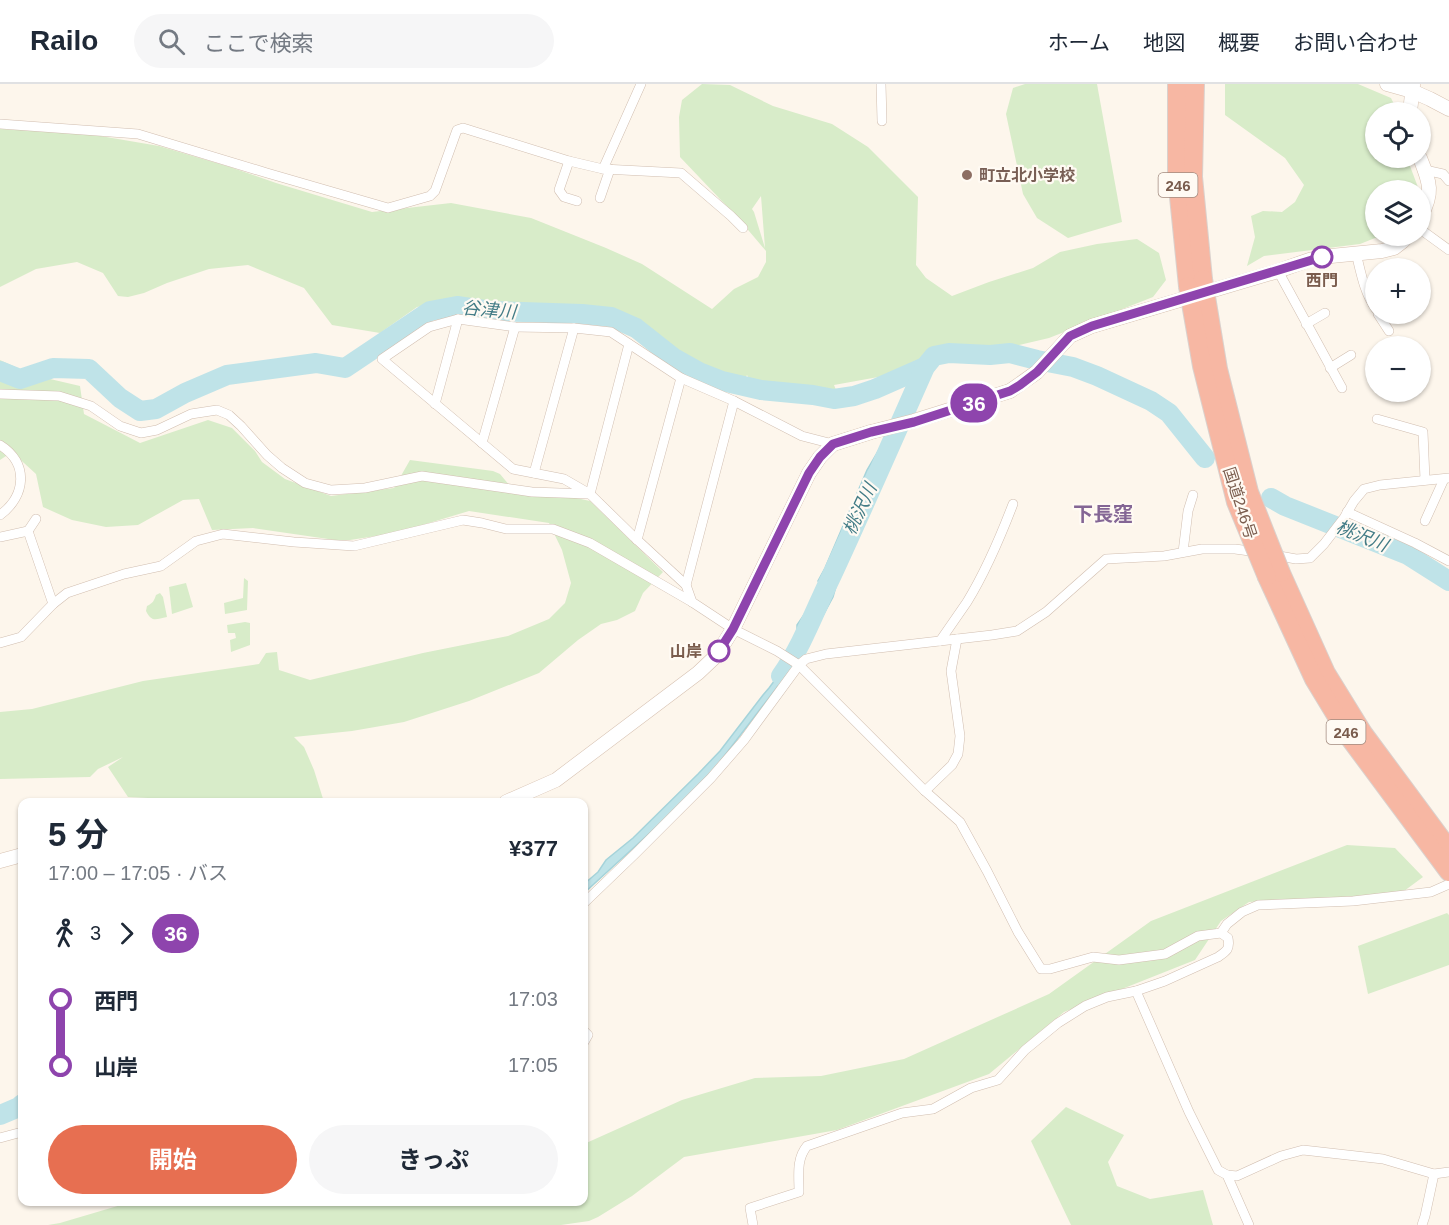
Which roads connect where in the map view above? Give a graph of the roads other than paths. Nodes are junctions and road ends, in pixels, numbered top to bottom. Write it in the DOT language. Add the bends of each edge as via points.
graph roads {
  1 [pos="641,84"];
  2 [pos="881,84"];
  3 [pos="1177,84"];
  4 [pos="1195,84"];
  5 [pos="1387,84"];
  6 [pos="1412,88"];
  7 [pos="1449,109"];
  8 [pos="882,122"];
  9 [pos="0,124"];
  10 [pos="569,161"];
  11 [pos="1431,168"];
  12 [pos="607,169"];
  13 [pos="1449,181"];
  14 [pos="600,198"];
  15 [pos="578,201"];
  16 [pos="743,228"];
  17 [pos="1431,238"];
  18 [pos="1396,246"];
  19 [pos="1449,250"];
  20 [pos="1356,253"];
  21 [pos="1278,271"];
  22 [pos="1195,283"];
  23 [pos="1365,288"];
  24 [pos="1325,313"];
  25 [pos="458,319"];
  26 [pos="1306,324"];
  27 [pos="1384,324"];
  28 [pos="515,327"];
  29 [pos="574,328"];
  30 [pos="1389,331"];
  31 [pos="629,344"];
  32 [pos="1350,355"];
  33 [pos="1330,368"];
  34 [pos="681,378"];
  35 [pos="1342,388"];
  36 [pos="0,394"];
  37 [pos="734,401"];
  38 [pos="435,404"];
  39 [pos="1377,419"];
  40 [pos="482,443"];
  41 [pos="833,444"];
  42 [pos="0,445"];
  43 [pos="534,473"];
  44 [pos="1447,478"];
  45 [pos="1425,480"];
  46 [pos="590,494"];
  47 [pos="1193,495"];
  48 [pos="1013,504"];
  49 [pos="0,515"];
  50 [pos="1346,515"];
  51 [pos="36,519"];
  52 [pos="1425,521"];
  53 [pos="28,531"];
  54 [pos="0,537"];
  55 [pos="637,540"];
  56 [pos="1183,552"];
  57 [pos="1449,561"];
  58 [pos="1274,575"];
  59 [pos="686,585"];
  60 [pos="692,602"];
  61 [pos="53,604"];
  62 [pos="733,629"];
  63 [pos="957,639"];
  64 [pos="940,641"];
  65 [pos="0,643"];
  66 [pos="799,665"];
  67 [pos="925,790"];
  68 [pos="515,798"];
  69 [pos="1449,849"];
  70 [pos="18,856"];
  71 [pos="0,861"];
  72 [pos="1449,872"];
  73 [pos="1449,884"];
  74 [pos="588,899"];
  75 [pos="1221,933"];
  76 [pos="1136,991"];
  77 [pos="18,1133"];
  78 [pos="0,1138"];
  79 [pos="1449,1172"];
  80 [pos="1434,1174"];
  81 [pos="1227,1175"];
  82 [pos="753,1225"];
  83 [pos="1249,1225"];
  84 [pos="1422,1225"];
  1 -- 12 [label="street"];
  2 -- 8 [label="street"];
  3 -- 22 [label="highway, 国道246号 / 246" via="1177,177"];
  4 -- 22 [label="highway, 国道246号 / 246"];
  5 -- 6 [label="street"];
  6 -- 7 [label="street"];
  9 -- 10 [label="street" via="138,134 388,208 430,196 435,191 456,130 463,128"];
  10 -- 12 [label="street"];
  10 -- 15 [label="street" via="559,190 564,197"];
  11 -- 13 [label="street"];
  12 -- 14 [label="street"];
  12 -- 16 [label="street" via="681,173"];
  17 -- 19 [label="street"];
  18 -- 20 [label="street"];
  20 -- 21 [label="street" via="1322,257"];
  20 -- 23 [label="street"];
  21 -- 26 [label="street"];
  21 -- 41 [label="street" via="1092,326 1070,336 1037,372 1010,391"];
  22 -- 58 [label="highway, 国道246号 / 246, bridge"];
  24 -- 26 [label="street"];
  25 -- 28 [label="street"];
  25 -- 38 [label="street"];
  25 -- 38 [label="street" via="429,327 382,359"];
  26 -- 33 [label="street"];
  27 -- 30 [label="street"];
  28 -- 29 [label="street"];
  28 -- 40 [label="street"];
  29 -- 31 [label="street" via="611,332"];
  29 -- 43 [label="street"];
  31 -- 34 [label="street"];
  31 -- 46 [label="street"];
  32 -- 33 [label="street"];
  33 -- 35 [label="street"];
  34 -- 37 [label="street"];
  34 -- 55 [label="street"];
  36 -- 46 [label="street" via="59,396 91,406 120,426 141,433 191,414 217,410 241,426 282,468 305,483 331,490 365,488 422,476 532,492"];
  37 -- 41 [label="street" via="802,436"];
  37 -- 59 [label="street"];
  38 -- 40 [label="street"];
  39 -- 45 [label="street" via="1423,432"];
  40 -- 43 [label="street" via="513,469"];
  41 -- 62 [label="street" via="809,473"];
  42 -- 49 [label="street" via="20,466 21,479 10,508"];
  43 -- 46 [label="street" via="564,479"];
  44 -- 45 [label="street"];
  44 -- 52 [label="street"];
  45 -- 50 [label="street" via="1364,489"];
  46 -- 55 [label="street"];
  47 -- 56 [label="street"];
  48 -- 64 [label="street" via="987,566"];
  50 -- 56 [label="street" via="1310,558 1235,549"];
  50 -- 57 [label="street"];
  51 -- 53 [label="street"];
  53 -- 54 [label="street"];
  53 -- 61 [label="street"];
  55 -- 59 [label="street"];
  56 -- 63 [label="street" via="1106,559 1046,612 1017,631"];
  58 -- 69 [label="highway, 国道246号 / 246" via="1356,723"];
  58 -- 72 [label="highway, 国道246号 / 246" via="1314,679 1351,740"];
  59 -- 60 [label="street"];
  60 -- 61 [label="street" via="590,543 553,529 506,529 463,520 354,546 223,534 196,542 161,566 67,593"];
  60 -- 62 [label="street"];
  61 -- 65 [label="street" via="21,638"];
  62 -- 66 [label="street"];
  62 -- 68 [label="street" via="716,656 698,673 556,780"];
  63 -- 64 [label="street"];
  63 -- 67 [label="street" via="951,671 960,736 958,754 952,765"];
  64 -- 66 [label="street" via="826,654"];
  66 -- 67 [label="street"];
  66 -- 74 [label="street" via="711,778"];
  67 -- 75 [label="street" via="960,822 1041,969 1093,957 1119,960 1165,954 1198,936"];
  70 -- 71 [label="street"];
  73 -- 75 [label="street" via="1431,892 1353,901 1258,905 1242,912"];
  75 -- 76 [label="street" via="1230,945 1218,957"];
  76 -- 81 [label="street" via="1194,1122 1218,1170"];
  76 -- 82 [label="street" via="1085,1006 1058,1023 1025,1050 998,1080 971,1088 933,1109 902,1113 807,1146 799,1162 799,1192 750,1208"];
  77 -- 78 [label="street"];
  79 -- 80 [label="street"];
  80 -- 81 [label="street" via="1383,1159 1303,1150 1237,1176"];
  80 -- 84 [label="street"];
  81 -- 83 [label="street"];
}
